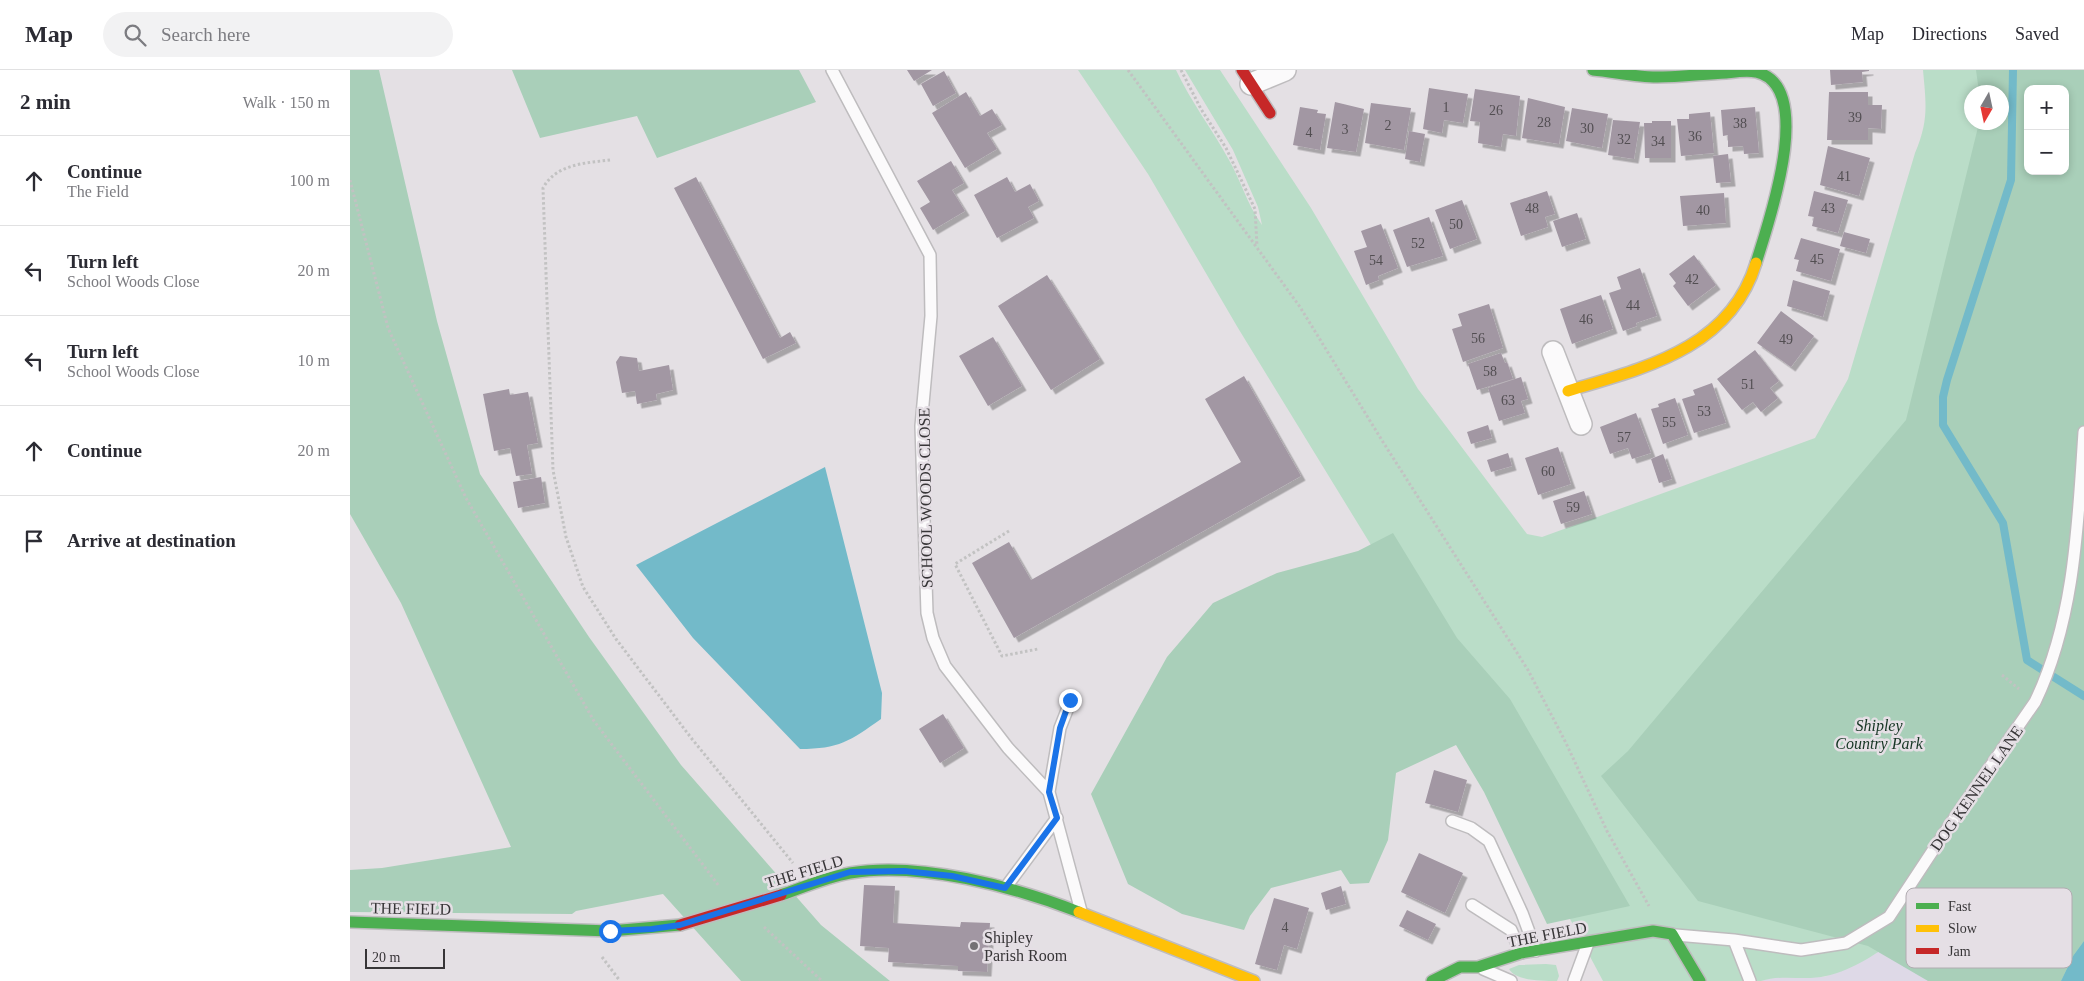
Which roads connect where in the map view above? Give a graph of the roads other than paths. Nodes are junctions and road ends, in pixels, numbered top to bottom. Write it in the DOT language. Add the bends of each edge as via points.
graph roads {
  1 [pos="832,70"];
  2 [pos="1285,70"];
  3 [pos="1593,70"];
  4 [pos="1246,77"];
  5 [pos="1270,114"];
  6 [pos="1552,352"];
  7 [pos="1568,391"];
  8 [pos="1581,424"];
  9 [pos="2084,432"];
  10 [pos="1070,700"];
  11 [pos="1049,792"];
  12 [pos="1057,818"];
  13 [pos="1452,822"];
  14 [pos="1005,888"];
  15 [pos="1908,888"];
  16 [pos="1906,891"];
  17 [pos="1472,905"];
  18 [pos="1081,913"];
  19 [pos="350,922"];
  20 [pos="1672,934"];
  21 [pos="1734,940"];
  22 [pos="1588,942"];
  23 [pos="1536,950"];
  24 [pos="1521,953"];
  25 [pos="1478,967"];
  26 [pos="1254,981"];
  27 [pos="1432,981"];
  28 [pos="1511,981"];
  29 [pos="1574,981"];
  30 [pos="1700,981"];
  31 [pos="1750,981"];
  1 -- 11 [label="lane, SCHOOL WOODS CLOSE" via="930,255 931,316 921,426 926,595 932,638 945,666 1008,748"];
  2 -- 4 [label="street"];
  3 -- 7 [label="street" via="1656,77 1743,71 1763,74 1779,87 1784,99 1787,142 1752,276 1729,318 1686,349 1662,361"];
  4 -- 5 [label="street"];
  6 -- 7 [label="street"];
  7 -- 8 [label="street"];
  9 -- 15 [label="lane, DOG KENNEL LANE" via="2077,537 2066,602 2042,689"];
  10 -- 11 [label="lane" via="1060,728"];
  11 -- 12 [label="lane, SCHOOL WOODS CLOSE"];
  12 -- 14 [label="lane"];
  12 -- 18 [label="lane, SCHOOL WOODS CLOSE"];
  13 -- 23 [label="lane" via="1471,828 1489,841"];
  14 -- 18 [label="street, THE FIELD"];
  14 -- 19 [label="street, THE FIELD, bridge" via="952,876 904,871 850,872 680,925 652,929 610,931"];
  16 -- 21 [label="lane, DOG KENNEL LANE" via="1889,917 1846,943 1801,950"];
  17 -- 24 [label="lane" via="1512,930"];
  18 -- 26 [label="street, THE FIELD"];
  20 -- 21 [label="lane, DOG KENNEL LANE"];
  20 -- 22 [label="street, THE FIELD" via="1653,931"];
  20 -- 30 [label="street"];
  21 -- 31 [label="lane"];
  22 -- 23 [label="street, THE FIELD"];
  22 -- 29 [label="lane"];
  23 -- 24 [label="street, THE FIELD"];
  24 -- 25 [label="street, THE FIELD"];
  25 -- 27 [label="street, THE FIELD" via="1460,967"];
  25 -- 28 [label="lane"];
}
